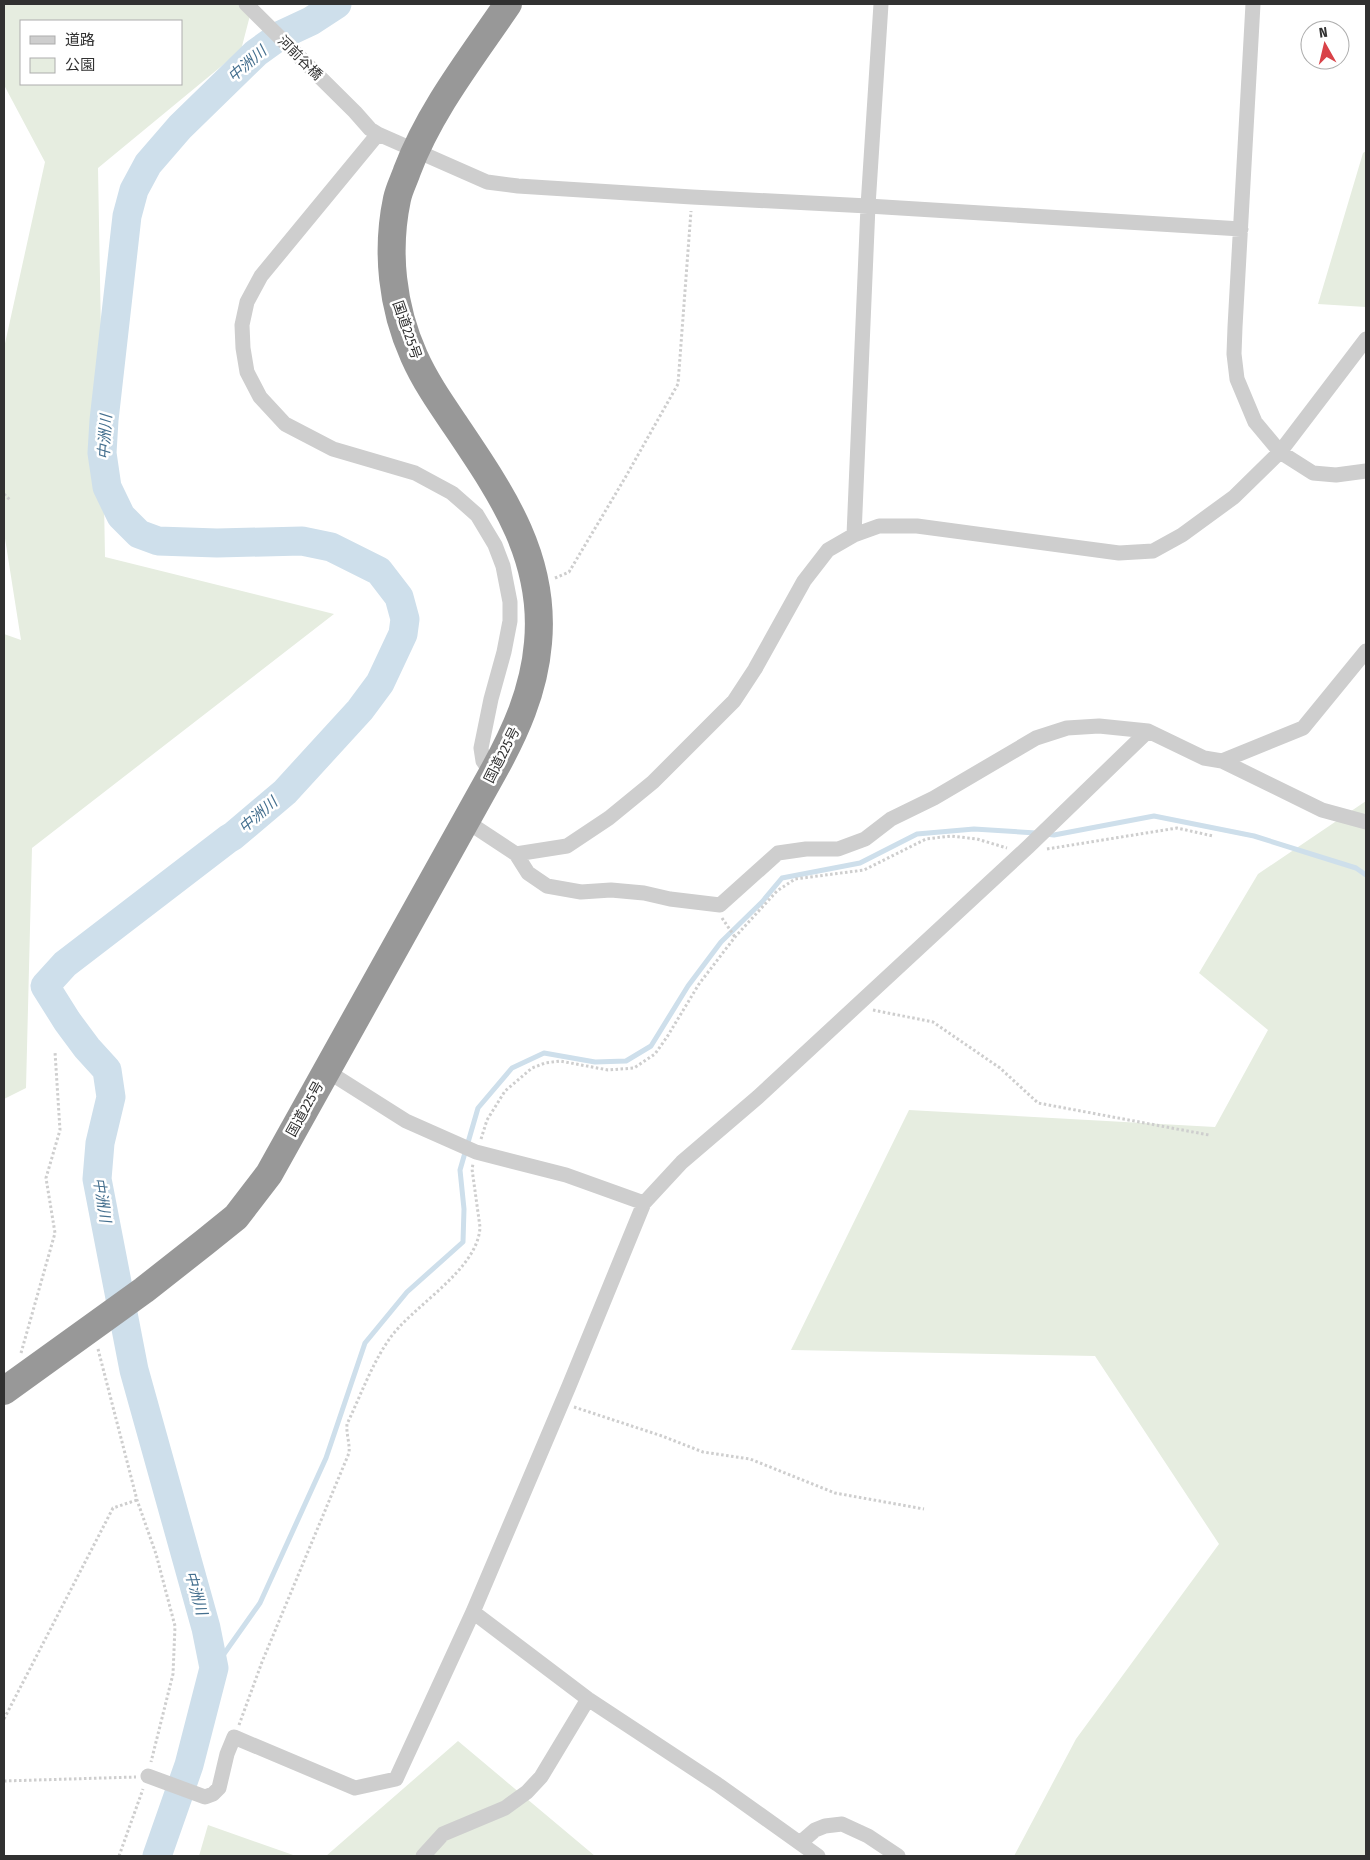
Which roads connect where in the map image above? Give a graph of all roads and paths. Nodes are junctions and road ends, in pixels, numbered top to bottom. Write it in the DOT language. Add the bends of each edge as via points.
graph roads {
  1 [pos="246,4"];
  2 [pos="508,4"];
  3 [pos="881,4"];
  4 [pos="1254,4"];
  5 [pos="378,134"];
  6 [pos="415,150"];
  7 [pos="692,197"];
  8 [pos="868,206"];
  9 [pos="1241,229"];
  10 [pos="1366,340"];
  11 [pos="1280,452"];
  12 [pos="1366,471"];
  13 [pos="4,494"];
  14 [pos="10,500"];
  15 [pos="854,535"];
  16 [pos="536,585"];
  17 [pos="1366,651"];
  18 [pos="1148,730"];
  19 [pos="1222,761"];
  20 [pos="492,774"];
  21 [pos="466,821"];
  22 [pos="1366,822"];
  23 [pos="1213,836"];
  24 [pos="1022,853"];
  25 [pos="516,854"];
  26 [pos="720,905"];
  27 [pos="735,938"];
  28 [pos="855,1007"];
  29 [pos="55,1052"];
  30 [pos="327,1071"];
  31 [pos="1209,1135"];
  32 [pos="476,1152"];
  33 [pos="644,1203"];
  34 [pos="92,1326"];
  35 [pos="8,1388"];
  36 [pos="562,1403"];
  37 [pos="137,1500"];
  38 [pos="924,1509"];
  39 [pos="473,1612"];
  40 [pos="588,1699"];
  41 [pos="4,1719"];
  42 [pos="234,1737"];
  43 [pos="150,1778"];
  44 [pos="4,1781"];
  45 [pos="800,1843"];
  46 [pos="119,1856"];
  47 [pos="423,1856"];
  48 [pos="818,1856"];
  49 [pos="898,1856"];
  1 -- 5 [label="street, 河前谷橋"];
  2 -- 6 [label="highway, 国道225号" via="437,109"];
  3 -- 8 [label="street"];
  4 -- 9 [label="street"];
  5 -- 6 [label="street, 河前谷橋"];
  5 -- 20 [label="street" via="260,276 242,325 247,372 260,397 285,424 333,449 415,473 452,493 478,515 498,552 510,602 504,652 480,748 483,761"];
  6 -- 7 [label="street, 河前谷橋" via="487,182"];
  6 -- 16 [label="highway, 国道225号" via="397,197 392,270 395,298 414,357 514,519"];
  7 -- 8 [label="street, 河前谷橋"];
  7 -- 16 [label="path" via="678,384 569,572"];
  8 -- 9 [label="street, 河前谷橋"];
  8 -- 15 [label="street"];
  9 -- 11 [label="street" via="1234,354 1237,379 1255,422"];
  10 -- 11 [label="street"];
  11 -- 12 [label="street" via="1313,473 1336,475"];
  11 -- 15 [label="street" via="1234,496 1182,535 1153,552 1119,553 917,526 879,526"];
  13 -- 14 [label="path"];
  15 -- 25 [label="street" via="828,550 804,581 734,701 653,782 609,818 566,846"];
  16 -- 20 [label="highway, 国道225号" via="539,624 531,687 513,735"];
  17 -- 19 [label="street" via="1304,728"];
  18 -- 19 [label="street" via="1204,758"];
  18 -- 24 [label="street"];
  18 -- 26 [label="street" via="1100,726 1067,728 1036,738 891,819 865,839 838,849 778,853"];
  19 -- 22 [label="street" via="1322,810"];
  20 -- 21 [label="highway, 国道225号"];
  21 -- 25 [label="street"];
  21 -- 30 [label="highway, 国道225号"];
  23 -- 24 [label="path" via="1177,828"];
  24 -- 27 [label="path" via="977,839 926,838 864,870 795,879 777,891"];
  24 -- 28 [label="street"];
  25 -- 26 [label="street" via="528,873 547,886 581,892 644,893"];
  26 -- 27 [label="path" via="721,916"];
  27 -- 32 [label="path" via="699,984 655,1054 634,1068 608,1070 560,1061 532,1068 505,1091 488,1120"];
  28 -- 31 [label="path" via="933,1022 1000,1068 1038,1103"];
  28 -- 33 [label="street" via="682,1162"];
  29 -- 35 [label="path" via="60,1130 46,1178 55,1233"];
  30 -- 32 [label="street" via="406,1121"];
  30 -- 34 [label="highway, 国道225号" via="269,1174 236,1217 144,1290"];
  32 -- 33 [label="street" via="566,1174"];
  32 -- 42 [label="path" via="472,1169 480,1227 476,1247 464,1264 406,1319 377,1360 347,1424 349,1453"];
  33 -- 36 [label="street"];
  34 -- 35 [label="highway, 国道225号"];
  34 -- 37 [label="path"];
  36 -- 38 [label="path" via="703,1452 750,1460 835,1493"];
  36 -- 39 [label="street"];
  37 -- 41 [label="path" via="112,1508"];
  37 -- 43 [label="path" via="156,1554 175,1626 172,1674"];
  39 -- 40 [label="street"];
  39 -- 42 [label="street" via="396,1779 355,1788"];
  40 -- 45 [label="street"];
  40 -- 47 [label="street" via="541,1777 527,1792 505,1808 443,1834"];
  42 -- 43 [label="street" via="219,1788 213,1794 205,1797"];
  43 -- 44 [label="path"];
  43 -- 46 [label="path"];
  45 -- 48 [label="street"];
  45 -- 49 [label="street" via="820,1828 842,1824"];
}
